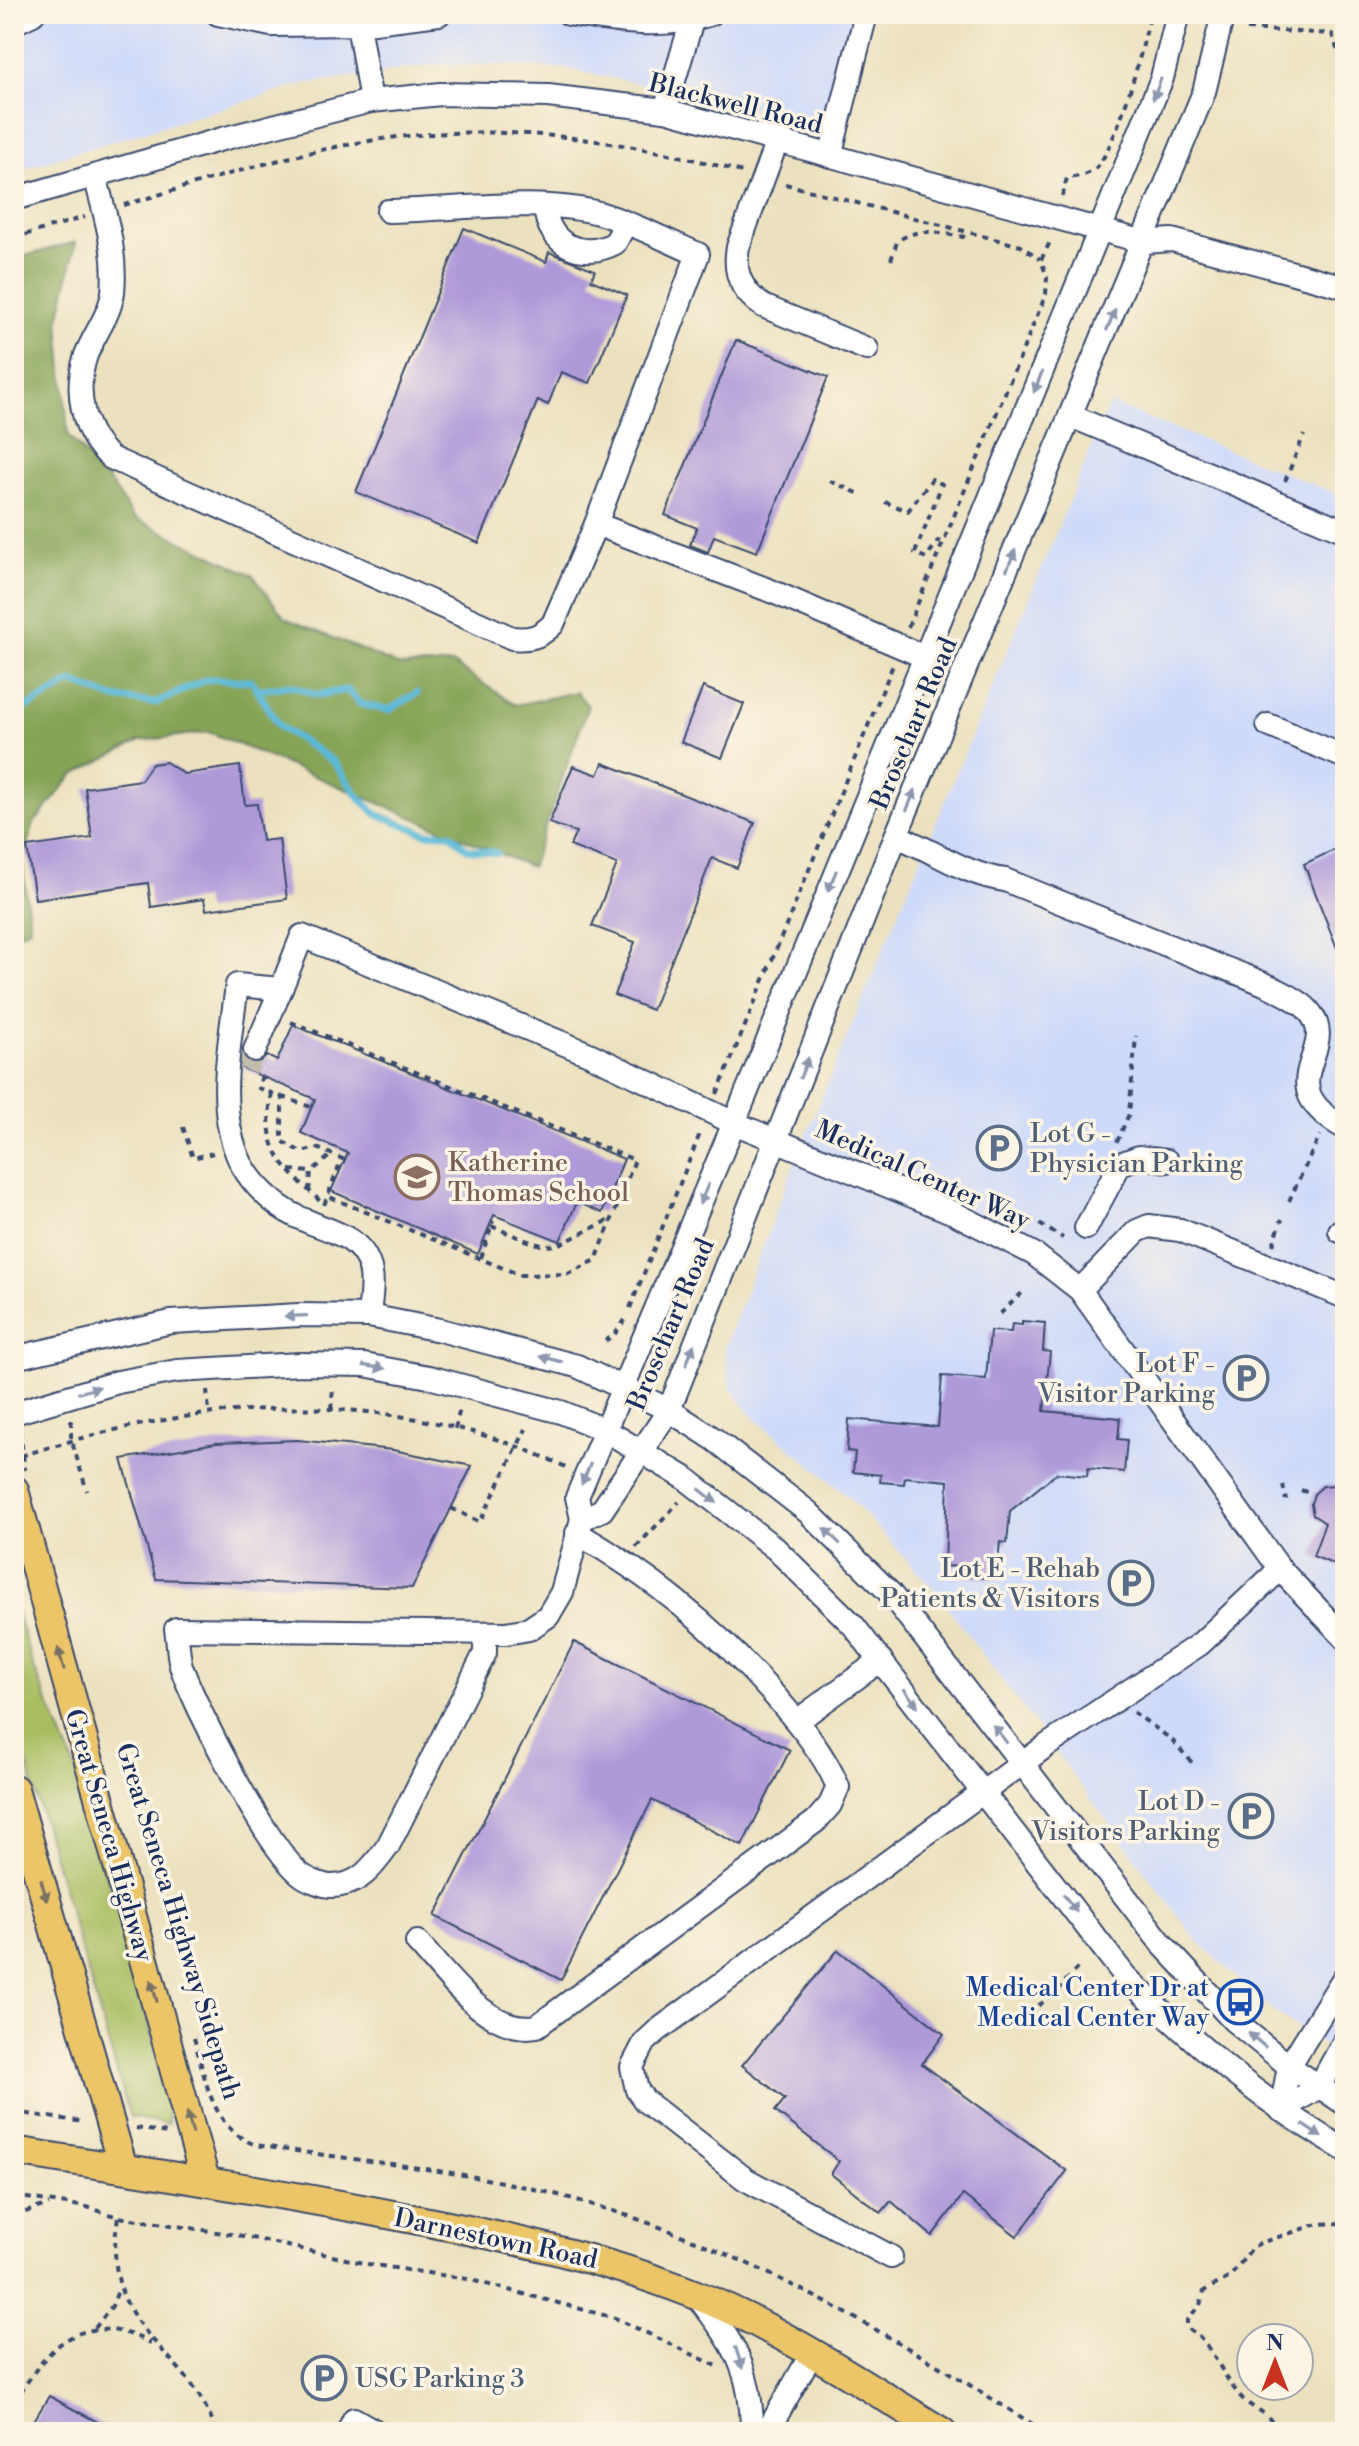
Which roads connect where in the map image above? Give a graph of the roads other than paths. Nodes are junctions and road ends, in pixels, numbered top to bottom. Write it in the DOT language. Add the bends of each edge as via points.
graph roads {
  1 [pos="33,14"];
  2 [pos="218,14"];
  3 [pos="439,14"];
  4 [pos="569,14"];
  5 [pos="866,14"];
  6 [pos="1178,14"];
  7 [pos="1223,14"];
  8 [pos="698,16"];
  9 [pos="358,19"];
  10 [pos="14,23"];
  11 [pos="371,101"];
  12 [pos="665,110"];
  13 [pos="777,141"];
  14 [pos="830,156"];
  15 [pos="95,176"];
  16 [pos="14,199"];
  17 [pos="545,207"];
  18 [pos="388,211"];
  19 [pos="626,223"];
  20 [pos="1101,229"];
  21 [pos="1144,242"];
  22 [pos="698,254"];
  23 [pos="736,259"];
  24 [pos="1345,287"];
  25 [pos="867,349"];
  26 [pos="1071,416"];
  27 [pos="596,524"];
  28 [pos="1345,531"];
  29 [pos="925,657"];
  30 [pos="1268,725"];
  31 [pos="1345,757"];
  32 [pos="896,836"];
  33 [pos="281,989"];
  34 [pos="226,1115"];
  35 [pos="734,1123"];
  36 [pos="1337,1123"];
  37 [pos="775,1140"];
  38 [pos="1167,1161"];
  39 [pos="1086,1228"];
  40 [pos="1080,1290"];
  41 [pos="1345,1297"];
  42 [pos="369,1316"];
  43 [pos="14,1358"];
  44 [pos="623,1387"];
  45 [pos="669,1410"];
  46 [pos="16,1419"];
  47 [pos="605,1430"];
  48 [pos="644,1451"];
  49 [pos="20,1480"];
  50 [pos="580,1526"];
  51 [pos="1280,1569"];
  52 [pos="485,1634"];
  53 [pos="1345,1638"];
  54 [pos="881,1660"];
  55 [pos="797,1721"];
  56 [pos="1023,1763"];
  57 [pos="14,1789"];
  58 [pos="985,1792"];
  59 [pos="417,1942"];
  60 [pos="1345,1976"];
  61 [pos="1345,2040"];
  62 [pos="1289,2066"];
  63 [pos="1319,2087"];
  64 [pos="1345,2104"];
  65 [pos="1281,2110"];
  66 [pos="1345,2150"];
  67 [pos="14,2151"];
  68 [pos="123,2168"];
  69 [pos="205,2180"];
  70 [pos="891,2257"];
  71 [pos="696,2295"];
  72 [pos="812,2353"];
  73 [pos="348,2432"];
  74 [pos="377,2432"];
  75 [pos="752,2432"];
  76 [pos="767,2432"];
  77 [pos="942,2432"];
  1 -- 10 [label="street"];
  2 -- 9 [label="street" via="271,25"];
  3 -- 9 [label="street"];
  4 -- 8 [label="street" via="661,24"];
  5 -- 14 [label="street"];
  6 -- 20 [label="street, Broschart Road, one-way" via="1162,78"];
  7 -- 21 [label="street, Broschart Road" via="1204,92"];
  8 -- 12 [label="street"];
  9 -- 11 [label="street"];
  11 -- 12 [label="street, Blackwell Road" via="441,94 548,96"];
  11 -- 15 [label="street, Blackwell Road"];
  12 -- 13 [label="street, Blackwell Road"];
  13 -- 14 [label="street, Blackwell Road"];
  13 -- 23 [label="street"];
  14 -- 20 [label="street, Blackwell Road"];
  15 -- 16 [label="street, Blackwell Road"];
  15 -- 27 [label="street" via="112,248 112,296 86,356 80,395 89,431 111,458 512,638 528,640 553,624"];
  17 -- 18 [label="street"];
  17 -- 19 [label="street"];
  17 -- 19 [label="street" via="558,241 588,252 615,243"];
  19 -- 22 [label="street"];
  20 -- 21 [label="street, Blackwell Road"];
  20 -- 29 [label="street, Broschart Road, one-way"];
  21 -- 24 [label="street, Blackwell Road" via="1172,240"];
  26 -- 21 [label="street, Broschart Road, one-way"];
  22 -- 23 [label="street"];
  22 -- 27 [label="street"];
  23 -- 25 [label="street" via="741,285 763,306"];
  26 -- 28 [label="street"];
  32 -- 26 [label="street, Broschart Road, one-way"];
  27 -- 29 [label="street"];
  29 -- 35 [label="street, Broschart Road, one-way"];
  30 -- 31 [label="street"];
  32 -- 36 [label="street" via="964,869 1005,880 1267,985 1307,1009 1318,1041 1305,1075 1308,1092 1314,1105"];
  37 -- 32 [label="street, Broschart Road, one-way"];
  33 -- 34 [label="street" via="254,1065"];
  33 -- 34 [label="street" via="237,985"];
  33 -- 35 [label="street, Medical Center Way" via="302,936 589,1054"];
  34 -- 42 [label="street" via="243,1165 266,1196 293,1215 352,1239 366,1255 372,1272"];
  35 -- 37 [label="street, Medical Center Way"];
  35 -- 44 [label="street, Broschart Road, one-way"];
  37 -- 40 [label="street, Medical Center Way" via="995,1232"];
  45 -- 37 [label="street, Broschart Road, one-way"];
  38 -- 39 [label="street" via="1139,1157 1120,1164"];
  40 -- 41 [label="street" via="1137,1231 1149,1226 1180,1230"];
  40 -- 51 [label="street, Medical Center Way"];
  42 -- 43 [label="street, one-way" via="171,1322"];
  44 -- 42 [label="street, one-way" via="577,1366"];
  44 -- 45 [label="street"];
  44 -- 47 [label="street, Broschart Road"];
  45 -- 48 [label="street, Broschart Road"];
  56 -- 45 [label="street, one-way" via="880,1582 808,1512"];
  46 -- 47 [label="street, one-way" via="118,1382 177,1371 300,1364 351,1365 429,1377 561,1412"];
  47 -- 48 [label="street"];
  47 -- 50 [label="street, Broschart Road, one-way" via="577,1497"];
  48 -- 50 [label="street, Broschart Road" via="602,1510"];
  48 -- 54 [label="street, one-way" via="776,1549"];
  69 -- 49 [label="main road, Great Seneca Highway, one-way"];
  50 -- 52 [label="street, Broschart Road" via="562,1592 548,1616 529,1629"];
  50 -- 55 [label="street" via="716,1632"];
  51 -- 53 [label="street, Medical Center Way"];
  51 -- 56 [label="street" via="1200,1644"];
  52 -- 52 [label="street, Broschart Road" via="337,1631 176,1629 181,1664 226,1762 302,1876 328,1886 352,1883 388,1846 485,1653"];
  54 -- 55 [label="street"];
  54 -- 58 [label="street, one-way"];
  55 -- 59 [label="street" via="838,1787 830,1805 816,1821 537,2026 521,2029 481,2008"];
  56 -- 58 [label="street"];
  62 -- 56 [label="street, one-way" via="1234,2021 1162,1944"];
  57 -- 68 [label="main road, one-way"];
  58 -- 65 [label="street, one-way" via="1125,1976 1203,2050"];
  58 -- 70 [label="street" via="657,2031 632,2067 645,2101 745,2179"];
  60 -- 62 [label="street"];
  61 -- 63 [label="street"];
  62 -- 63 [label="street"];
  62 -- 65 [label="street"];
  63 -- 64 [label="street"];
  63 -- 65 [label="street"];
  65 -- 66 [label="street, one-way"];
  67 -- 68 [label="main road, Darnestown Road"];
  68 -- 69 [label="main road, Darnestown Road"];
  69 -- 71 [label="main road, Darnestown Road" via="520,2239"];
  71 -- 72 [label="main road, Darnestown Road"];
  71 -- 75 [label="street, one-way" via="735,2345 752,2408"];
  72 -- 76 [label="street"];
  72 -- 77 [label="main road, Darnestown Road"];
  73 -- 74 [label="street" via="354,2419"];
}
